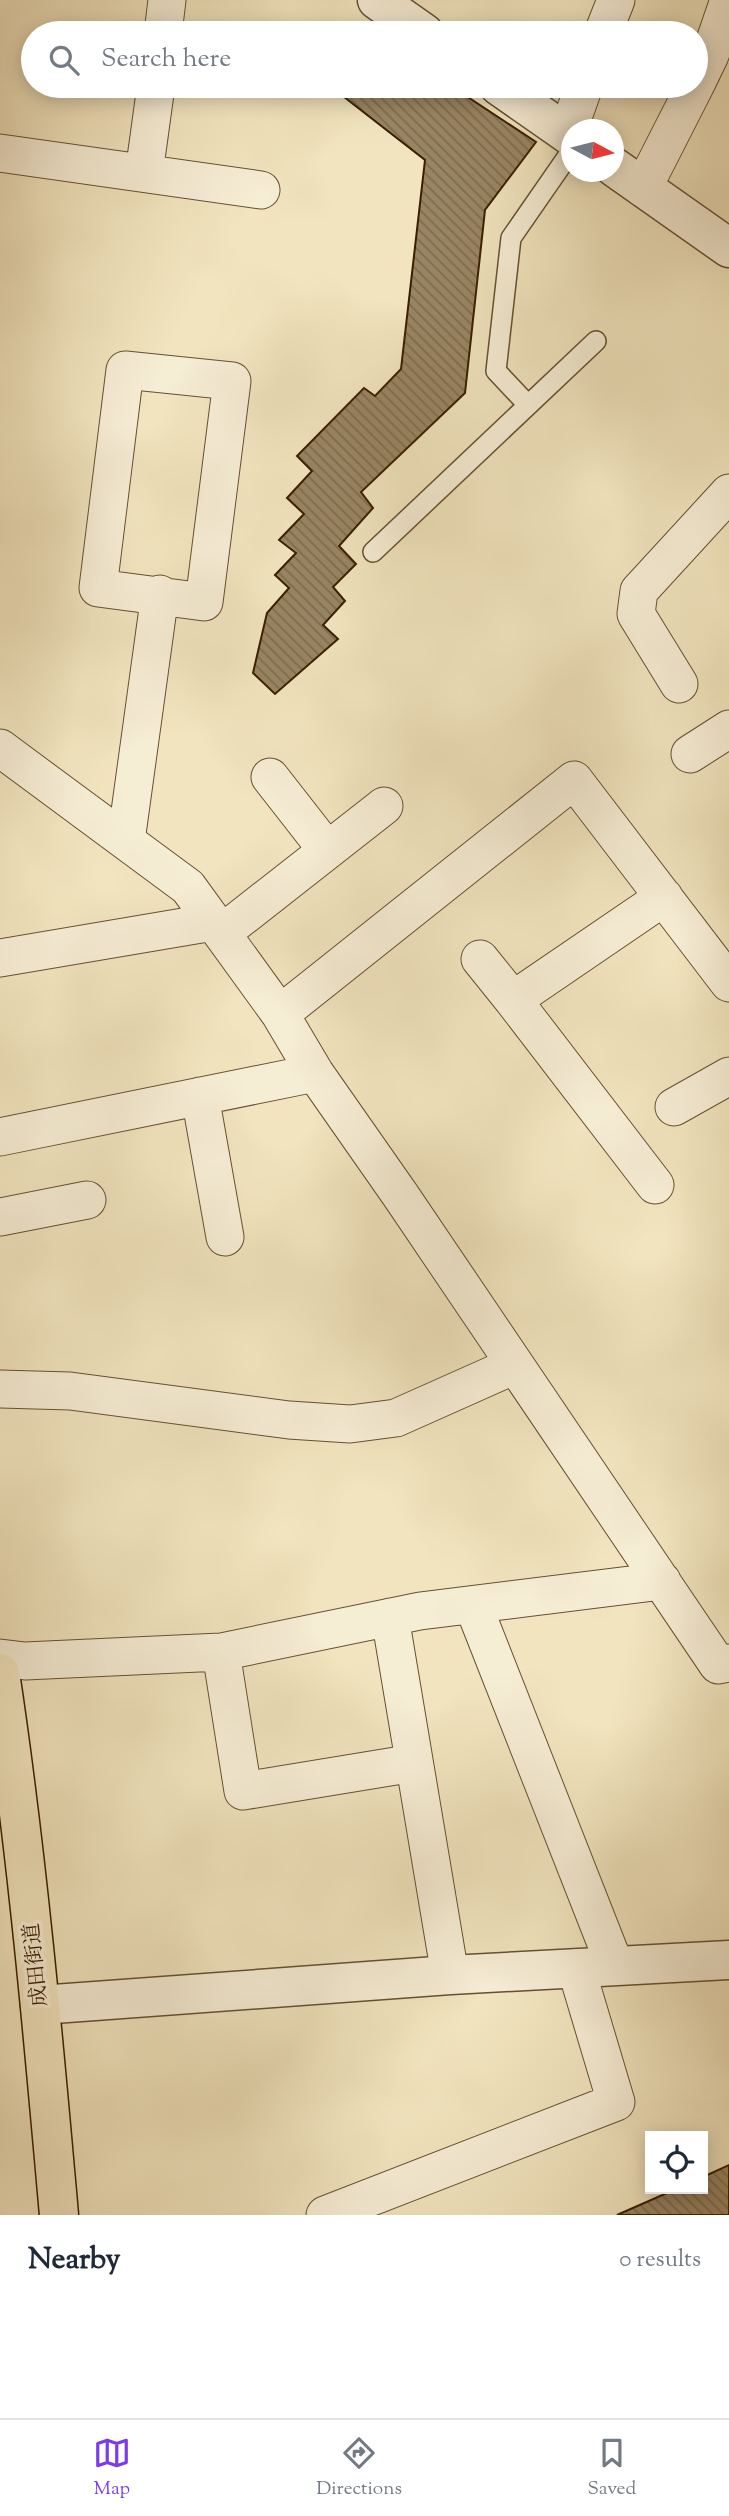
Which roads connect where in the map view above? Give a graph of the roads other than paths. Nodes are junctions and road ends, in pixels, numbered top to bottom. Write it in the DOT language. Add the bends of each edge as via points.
graph roads {
  1 [pos="167,0"];
  2 [pos="377,0"];
  3 [pos="615,0"];
  4 [pos="729,0"];
  5 [pos="164,21"];
  6 [pos="407,21"];
  7 [pos="608,21"];
  8 [pos="708,59"];
  9 [pos="154,98"];
  10 [pos="514,98"];
  11 [pos="581,98"];
  12 [pos="686,98"];
  13 [pos="576,119"];
  14 [pos="561,134"];
  15 [pos="0,153"];
  16 [pos="561,156"];
  17 [pos="144,173"];
  18 [pos="629,177"];
  19 [pos="261,190"];
  20 [pos="729,248"];
  21 [pos="596,341"];
  22 [pos="528,405"];
  23 [pos="729,493"];
  24 [pos="373,552"];
  25 [pos="160,594"];
  26 [pos="680,684"];
  27 [pos="729,729"];
  28 [pos="0,748"];
  29 [pos="690,754"];
  30 [pos="270,777"];
  31 [pos="384,806"];
  32 [pos="126,841"];
  33 [pos="327,850"];
  34 [pos="664,897"];
  35 [pos="217,927"];
  36 [pos="0,958"];
  37 [pos="480,960"];
  38 [pos="729,983"];
  39 [pos="513,1000"];
  40 [pos="280,1014"];
  41 [pos="315,1073"];
  42 [pos="729,1076"];
  43 [pos="201,1096"];
  44 [pos="674,1107"];
  45 [pos="0,1137"];
  46 [pos="655,1185"];
  47 [pos="87,1200"];
  48 [pos="0,1217"];
  49 [pos="225,1237"];
  50 [pos="515,1365"];
  51 [pos="0,1389"];
  52 [pos="662,1581"];
  53 [pos="473,1605"];
  54 [pos="390,1617"];
  55 [pos="221,1652"];
  56 [pos="0,1658"];
  57 [pos="729,1662"];
  58 [pos="0,1673"];
  59 [pos="5,1742"];
  60 [pos="414,1763"];
  61 [pos="9,1809"];
  62 [pos="729,1960"];
  63 [pos="615,1966"];
  64 [pos="576,1968"];
  65 [pos="450,1975"];
  66 [pos="40,2005"];
  67 [pos="59,2215"];
  68 [pos="326,2215"];
  1 -- 5 [label="street"];
  2 -- 6 [label="street"];
  3 -- 7 [label="street"];
  4 -- 8 [label="street"];
  9 -- 17 [label="street"];
  10 -- 14 [label="street"];
  11 -- 13 [label="street"];
  12 -- 18 [label="street"];
  15 -- 17 [label="street"];
  16 -- 22 [label="lane" via="511,237 496,371"];
  17 -- 19 [label="street"];
  18 -- 20 [label="street"];
  21 -- 22 [label="lane"];
  22 -- 24 [label="lane"];
  23 -- 26 [label="street" via="639,591 636,614"];
  25 -- 25 [label="street" via="98,587 125,370 232,381 204,602"];
  25 -- 32 [label="street"];
  27 -- 29 [label="street"];
  28 -- 32 [label="street"];
  30 -- 33 [label="street"];
  31 -- 33 [label="street"];
  32 -- 35 [label="street" via="188,887"];
  33 -- 35 [label="street"];
  34 -- 38 [label="street"];
  34 -- 39 [label="street"];
  34 -- 40 [label="street" via="574,780"];
  35 -- 36 [label="street"];
  35 -- 40 [label="street"];
  37 -- 39 [label="street"];
  39 -- 46 [label="street"];
  40 -- 41 [label="street"];
  41 -- 43 [label="street"];
  41 -- 50 [label="street"];
  42 -- 44 [label="street"];
  43 -- 45 [label="street"];
  43 -- 49 [label="street"];
  47 -- 48 [label="street"];
  50 -- 51 [label="street" via="396,1418 350,1424 70,1391"];
  50 -- 52 [label="street"];
  52 -- 53 [label="street"];
  52 -- 57 [label="street" via="718,1665"];
  53 -- 54 [label="street"];
  53 -- 63 [label="street"];
  54 -- 55 [label="street"];
  54 -- 60 [label="street"];
  55 -- 56 [label="street" via="25,1661"];
  55 -- 60 [label="street" via="243,1791"];
  58 -- 59 [label="highway, 成田街道"];
  59 -- 61 [label="highway, 成田街道"];
  60 -- 65 [label="street"];
  61 -- 66 [label="highway, 成田街道"];
  62 -- 63 [label="street"];
  63 -- 64 [label="street"];
  64 -- 65 [label="street"];
  64 -- 68 [label="street" via="616,2102"];
  65 -- 66 [label="street"];
  66 -- 67 [label="highway, 成田街道"];
}
